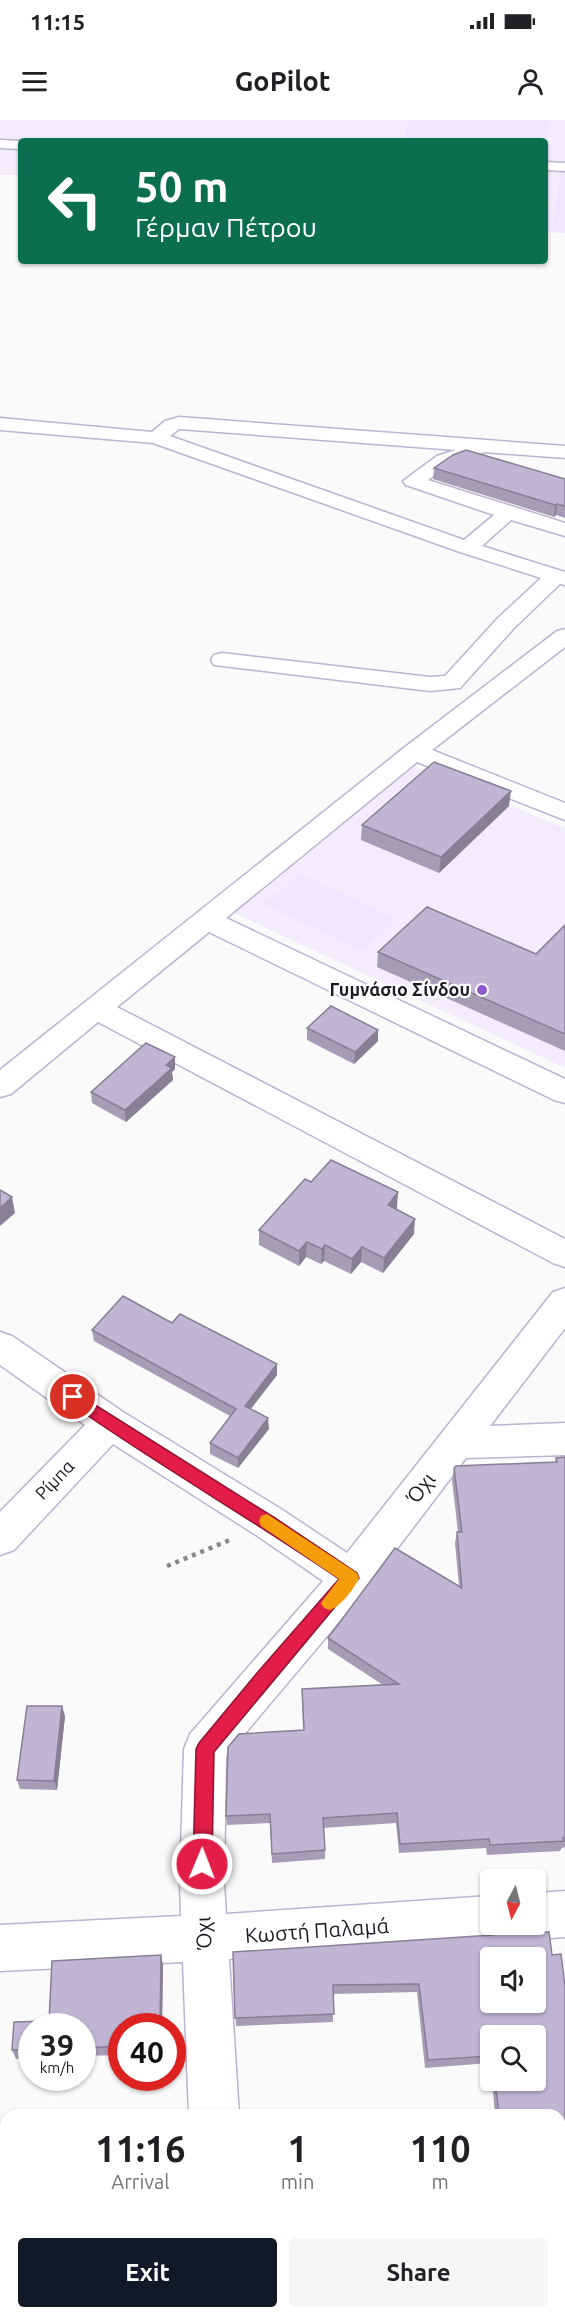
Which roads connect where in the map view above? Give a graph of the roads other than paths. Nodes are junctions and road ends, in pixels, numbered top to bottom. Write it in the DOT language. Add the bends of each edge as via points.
graph roads {
  1 [pos="0,144"];
  2 [pos="18,145"];
  3 [pos="548,166"];
  4 [pos="565,167"];
  5 [pos="0,424"];
  6 [pos="156,438"];
  7 [pos="486,446"];
  8 [pos="565,452"];
  9 [pos="508,513"];
  10 [pos="565,530"];
  11 [pos="467,548"];
  12 [pos="560,578"];
  13 [pos="565,636"];
  14 [pos="222,660"];
  15 [pos="414,752"];
  16 [pos="565,812"];
  17 [pos="205,919"];
  18 [pos="95,1008"];
  19 [pos="0,1086"];
  20 [pos="565,1092"];
  21 [pos="565,1254"];
  22 [pos="565,1302"];
  23 [pos="0,1346"];
  24 [pos="110,1423"];
  25 [pos="565,1439"];
  26 [pos="455,1443"];
  27 [pos="0,1538"];
  28 [pos="351,1578"];
  29 [pos="565,1914"];
  30 [pos="546,1915"];
  31 [pos="480,1920"];
  32 [pos="204,1938"];
  33 [pos="0,1948"];
  34 [pos="214,2109"];
  1 -- 2 [label="street"];
  3 -- 4 [label="street"];
  5 -- 6 [label="street"];
  6 -- 7 [label="street" via="179,423"];
  6 -- 11 [label="street"];
  7 -- 8 [label="street"];
  7 -- 9 [label="street" via="444,460 413,481"];
  9 -- 10 [label="street"];
  9 -- 11 [label="street"];
  11 -- 12 [label="street"];
  12 -- 14 [label="street" via="506,623 452,683 430,684"];
  13 -- 15 [label="street"];
  15 -- 16 [label="street"];
  15 -- 17 [label="street"];
  17 -- 18 [label="street"];
  17 -- 20 [label="street"];
  18 -- 19 [label="street"];
  18 -- 21 [label="street"];
  22 -- 26 [label="street, Όχι"];
  23 -- 24 [label="street"];
  24 -- 27 [label="street, Ρίμπα"];
  24 -- 28 [label="street"];
  25 -- 26 [label="street"];
  26 -- 28 [label="street, Όχι"];
  28 -- 32 [label="street, Όχι" via="205,1749"];
  29 -- 30 [label="street"];
  31 -- 32 [label="street, Κωστή Παλαμά"];
  32 -- 33 [label="street, Κωστή Παλαμά"];
  32 -- 34 [label="street, Όχι"];
}
